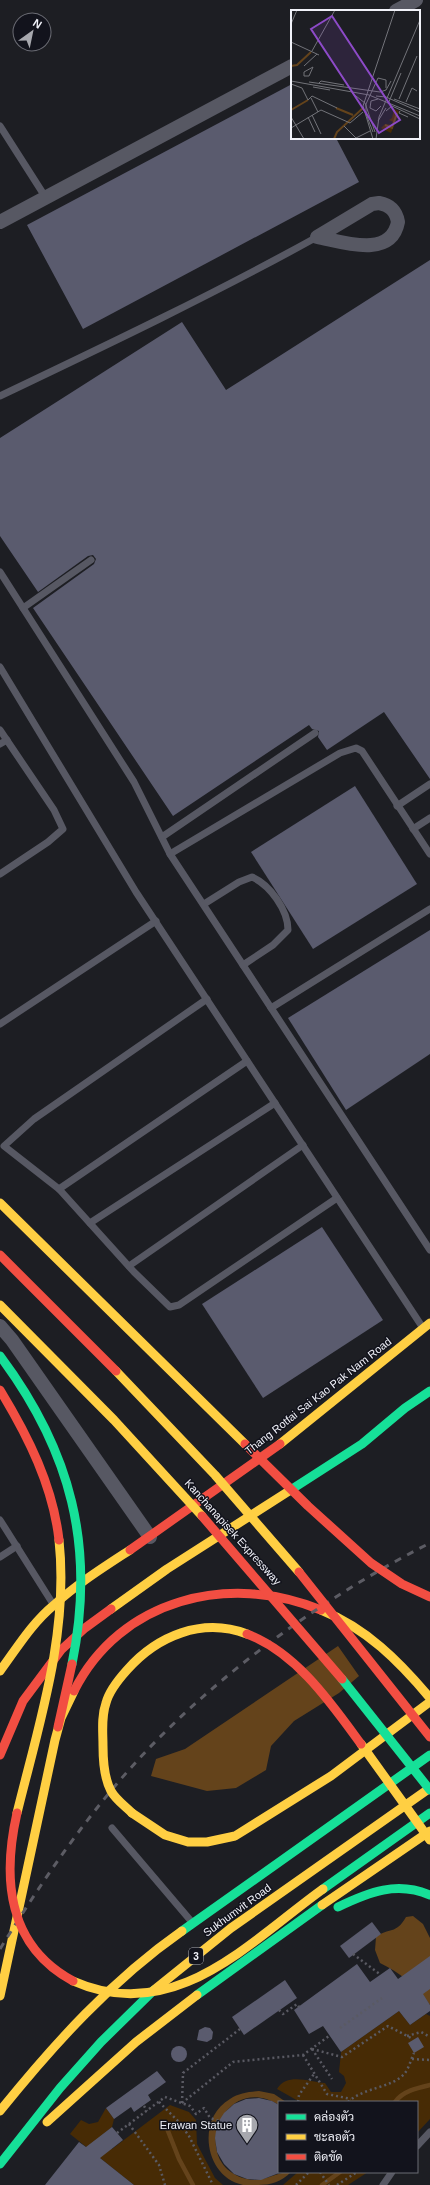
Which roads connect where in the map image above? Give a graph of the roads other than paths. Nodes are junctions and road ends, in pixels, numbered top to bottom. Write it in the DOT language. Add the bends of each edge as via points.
graph roads {
  1 [pos="416,0"];
  2 [pos="398,10"];
  3 [pos="291,67"];
  4 [pos="0,126"];
  5 [pos="46,198"];
  6 [pos="0,222"];
  7 [pos="317,237"];
  8 [pos="0,396"];
  9 [pos="91,560"];
  10 [pos="0,572"];
  11 [pos="23,608"];
  12 [pos="0,667"];
  13 [pos="0,730"];
  14 [pos="315,733"];
  15 [pos="7,740"];
  16 [pos="0,744"];
  17 [pos="430,784"];
  18 [pos="397,806"];
  19 [pos="430,818"];
  20 [pos="413,829"];
  21 [pos="162,837"];
  22 [pos="170,854"];
  23 [pos="430,854"];
  24 [pos="0,874"];
  25 [pos="204,904"];
  26 [pos="430,909"];
  27 [pos="156,921"];
  28 [pos="244,965"];
  29 [pos="207,999"];
  30 [pos="271,1008"];
  31 [pos="0,1024"];
  32 [pos="247,1061"];
  33 [pos="275,1103"];
  34 [pos="2,1144"];
  35 [pos="303,1145"];
  36 [pos="59,1189"];
  37 [pos="0,1192"];
  38 [pos="338,1198"];
  39 [pos="0,1203"];
  40 [pos="90,1223"];
  41 [pos="430,1250"];
  42 [pos="0,1255"];
  43 [pos="129,1266"];
  44 [pos="0,1305"];
  45 [pos="0,1326"];
  46 [pos="426,1326"];
  47 [pos="0,1356"];
  48 [pos="0,1390"];
  49 [pos="430,1391"];
  50 [pos="266,1453"];
  51 [pos="0,1520"];
  52 [pos="150,1537"];
  53 [pos="18,1546"];
  54 [pos="0,1557"];
  55 [pos="430,1597"];
  56 [pos="53,1605"];
  57 [pos="0,1671"];
  58 [pos="430,1698"];
  59 [pos="430,1702"];
  60 [pos="58,1727"];
  61 [pos="430,1737"];
  62 [pos="0,1755"];
  63 [pos="430,1756"];
  64 [pos="430,1789"];
  65 [pos="430,1813"];
  66 [pos="112,1828"];
  67 [pos="430,1831"];
  68 [pos="430,1840"];
  69 [pos="430,1896"];
  70 [pos="193,1922"];
  71 [pos="269,1943"];
  72 [pos="0,1996"];
  73 [pos="0,2111"];
  74 [pos="430,2132"];
  75 [pos="418,2145"];
  76 [pos="0,2164"];
  77 [pos="0,2173"];
  78 [pos="391,2173"];
  79 [pos="383,2185"];
  1 -- 2 [label="street"];
  3 -- 5 [label="street"];
  4 -- 5 [label="lane"];
  5 -- 6 [label="street"];
  7 -- 7 [label="street" via="372,204 386,205 393,209 398,222 394,235 382,244 350,243"];
  7 -- 8 [label="lane" via="102,348"];
  9 -- 11 [label="lane"];
  10 -- 11 [label="lane"];
  11 -- 21 [label="lane" via="134,782"];
  12 -- 27 [label="lane"];
  13 -- 15 [label="lane"];
  14 -- 21 [label="lane"];
  15 -- 16 [label="lane"];
  15 -- 24 [label="lane" via="54,810 63,829"];
  17 -- 18 [label="lane"];
  18 -- 20 [label="lane"];
  18 -- 22 [label="lane" via="362,751 356,748 340,753"];
  19 -- 20 [label="lane"];
  20 -- 23 [label="lane"];
  21 -- 22 [label="lane"];
  22 -- 25 [label="lane"];
  25 -- 28 [label="lane"];
  25 -- 28 [label="lane" via="239,882 252,877 262,881 277,900 288,920 288,930 273,945"];
  26 -- 30 [label="lane"];
  27 -- 29 [label="lane"];
  27 -- 31 [label="lane"];
  28 -- 30 [label="lane"];
  29 -- 32 [label="lane"];
  29 -- 34 [label="lane"];
  30 -- 41 [label="lane"];
  32 -- 33 [label="lane"];
  32 -- 36 [label="lane"];
  33 -- 35 [label="lane"];
  33 -- 40 [label="lane"];
  34 -- 36 [label="lane"];
  35 -- 38 [label="lane"];
  35 -- 43 [label="lane"];
  36 -- 40 [label="lane"];
  37 -- 50 [label="street"];
  38 -- 43 [label="lane" via="179,1305 170,1307"];
  38 -- 46 [label="lane"];
  39 -- 55 [label="main road, bridge" via="308,1506 371,1563 402,1584"];
  40 -- 43 [label="lane"];
  42 -- 61 [label="main road, Kanchanapisek Expressway, bridge" via="142,1398 244,1507"];
  44 -- 64 [label="main road, Kanchanapisek Expressway, bridge" via="119,1424 212,1525 306,1634"];
  45 -- 52 [label="street"];
  46 -- 50 [label="main road, Thang Rotfai Sai Kao Pak Nam Road"];
  47 -- 60 [label="main road, bridge" via="35,1408 52,1440 74,1506 80,1548 81,1595 77,1638"];
  48 -- 65 [label="main road, bridge" via="30,1443 46,1486 61,1556 62,1590 56,1647 12,1835 8,1867 10,1895 20,1926 33,1948 51,1967 94,1990 120,1995 168,1990 200,1978 226,1962"];
  49 -- 62 [label="main road" via="362,1444 167,1569 85,1628 61,1650 23,1700"];
  50 -- 52 [label="main road, Thang Rotfai Sai Kao Pak Nam Road"];
  51 -- 53 [label="lane"];
  52 -- 56 [label="main road, Thang Rotfai Sai Kao Pak Nam Road"];
  53 -- 54 [label="lane"];
  53 -- 56 [label="lane"];
  56 -- 57 [label="main road, Thang Rotfai Sai Kao Pak Nam Road" via="29,1631"];
  58 -- 60 [label="main road, bridge" via="373,1639 329,1612 279,1596 244,1592 215,1594 161,1608 117,1634 96,1655 79,1680"];
  59 -- 68 [label="main road, bridge" via="331,1776 235,1836 207,1842 188,1842 165,1835 132,1813 110,1789 105,1772 102,1726 105,1706 112,1689 135,1658 151,1644 187,1630 240,1631 264,1640 286,1656 327,1700"];
  60 -- 72 [label="main road"];
  63 -- 70 [label="main road, Sukhumvit Road"];
  64 -- 76 [label="main road, Sukhumvit Road / 3" via="232,1928 159,1985 101,2042 60,2088"];
  66 -- 70 [label="lane"];
  67 -- 71 [label="main road"];
  69 -- 71 [label="main road" via="410,1888 393,1887 375,1891 354,1899"];
  70 -- 73 [label="main road, Sukhumvit Road" via="115,1984 66,2033"];
  71 -- 77 [label="main road" via="138,2041 72,2098"];
  74 -- 75 [label="lane"];
  78 -- 79 [label="lane"];
}
